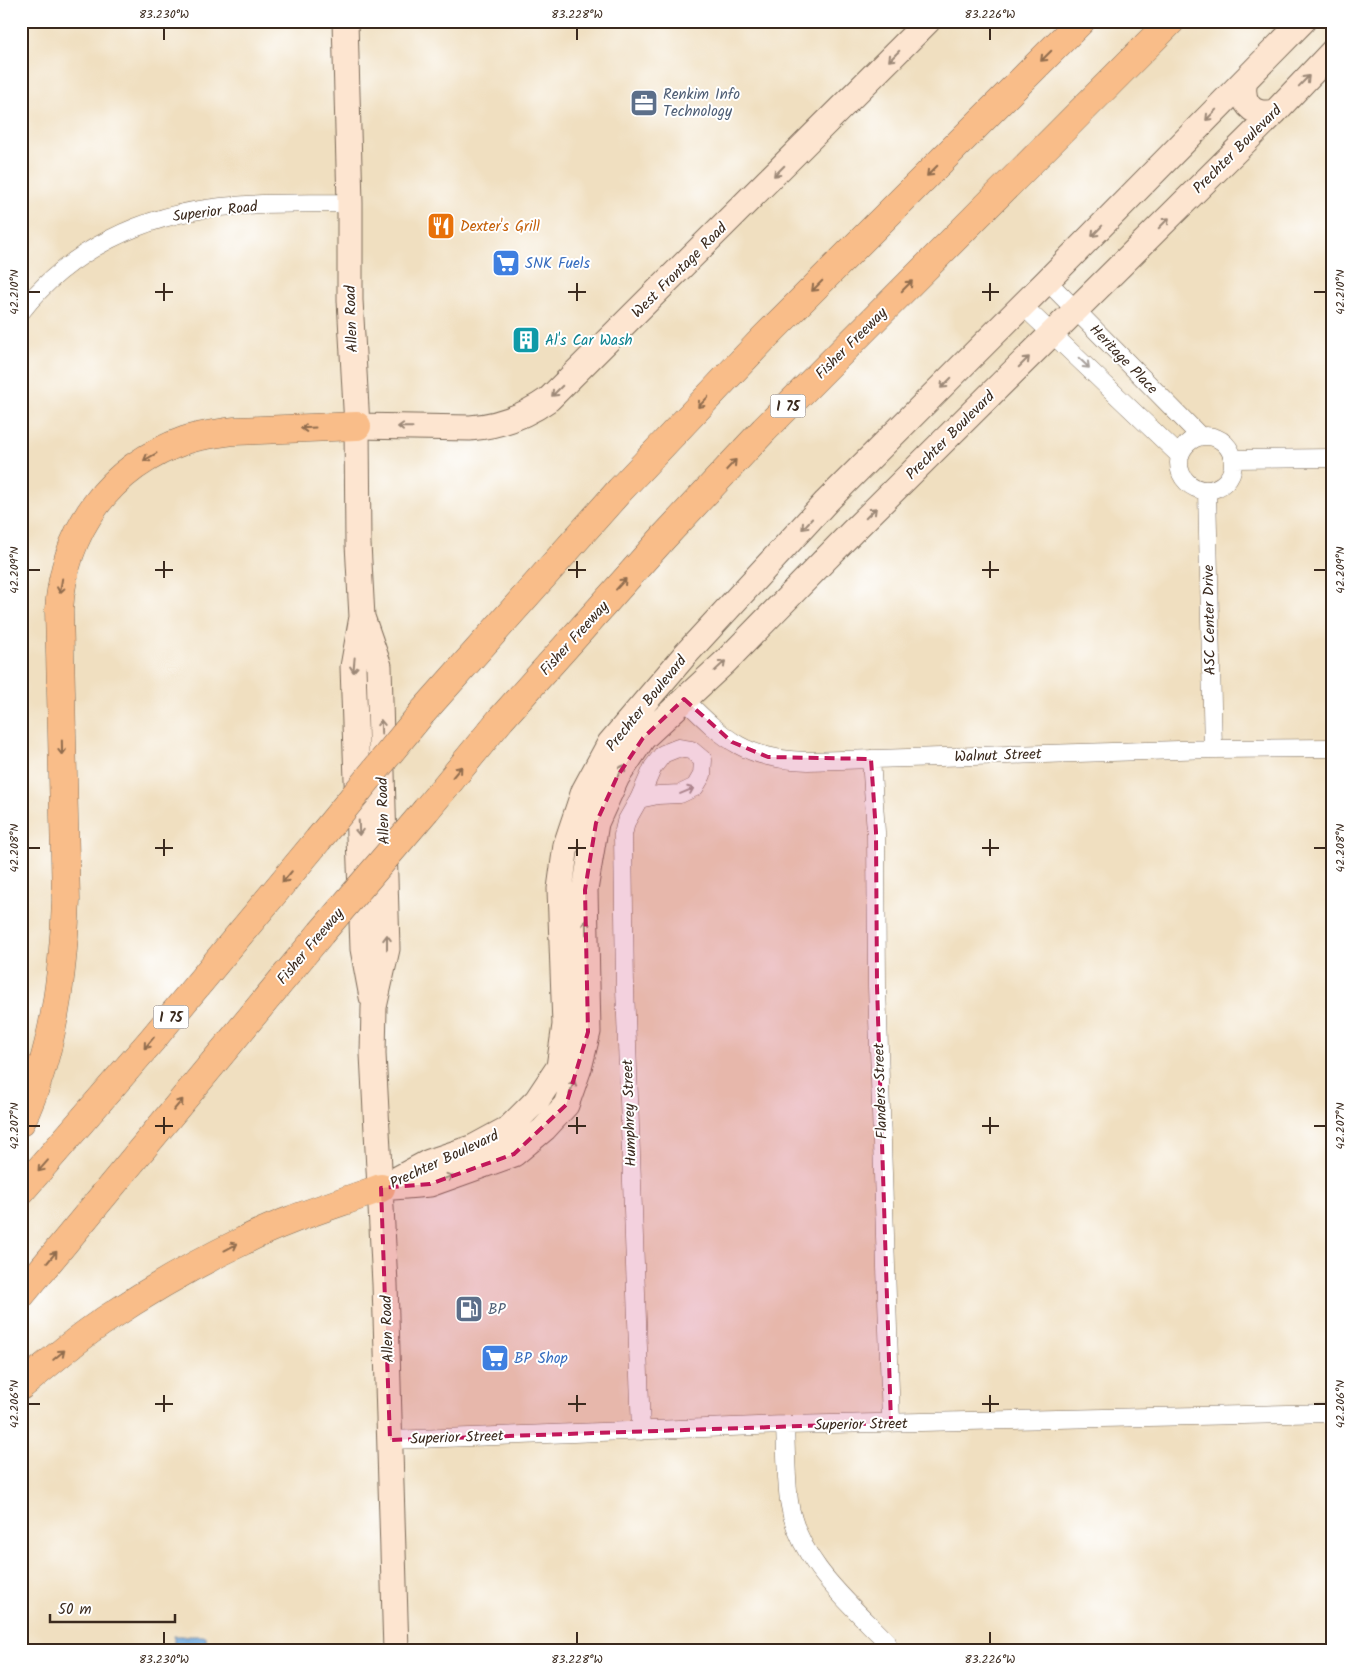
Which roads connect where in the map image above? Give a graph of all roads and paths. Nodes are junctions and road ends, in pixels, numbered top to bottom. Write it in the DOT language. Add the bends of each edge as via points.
graph roads {
  1 [pos="345,21"];
  2 [pos="928,21"];
  3 [pos="1081,21"];
  4 [pos="1171,21"];
  5 [pos="1303,21"];
  6 [pos="1333,51"];
  7 [pos="1245,80"];
  8 [pos="1275,112"];
  9 [pos="350,203"];
  10 [pos="1048,281"];
  11 [pos="1023,306"];
  12 [pos="1077,310"];
  13 [pos="21,312"];
  14 [pos="1053,334"];
  15 [pos="972,357"];
  16 [pos="995,391"];
  17 [pos="357,426"];
  18 [pos="898,431"];
  19 [pos="1200,436"];
  20 [pos="1178,455"];
  21 [pos="1333,458"];
  22 [pos="926,459"];
  23 [pos="1233,459"];
  24 [pos="1207,490"];
  25 [pos="826,502"];
  26 [pos="852,532"];
  27 [pos="684,699"];
  28 [pos="1333,748"];
  29 [pos="1213,749"];
  30 [pos="871,759"];
  31 [pos="639,799"];
  32 [pos="21,1122"];
  33 [pos="381,1188"];
  34 [pos="21,1191"];
  35 [pos="21,1295"];
  36 [pos="21,1386"];
  37 [pos="1333,1413"];
  38 [pos="891,1423"];
  39 [pos="786,1425"];
  40 [pos="641,1430"];
  41 [pos="390,1440"];
  42 [pos="887,1648"];
  43 [pos="396,1651"];
  1 -- 9 [label="main road, Allen Road"];
  2 -- 17 [label="main road, West Frontage Road, one-way" via="555,393 536,408 485,427"];
  3 -- 34 [label="highway, I 75, one-way, bridge" via="759,344 620,490 422,713 151,1041"];
  35 -- 4 [label="highway, Fisher Freeway / I 75, one-way, bridge" via="501,719 650,552 764,430"];
  5 -- 7 [label="main road, Prechter Boulevard"];
  8 -- 6 [label="main road, Prechter Boulevard, one-way"];
  7 -- 8 [label="main road" via="1243,94 1249,107 1261,112"];
  7 -- 10 [label="main road, Prechter Boulevard, one-way"];
  12 -- 8 [label="main road, Prechter Boulevard, one-way"];
  9 -- 13 [label="street, Superior Road" via="257,204 164,217 131,229 87,252 69,264"];
  9 -- 17 [label="main road, Allen Road" via="350,300"];
  10 -- 11 [label="main road, Prechter Boulevard"];
  10 -- 12 [label="street, Heritage Place"];
  11 -- 14 [label="street, Heritage Place"];
  11 -- 15 [label="main road, Prechter Boulevard"];
  12 -- 14 [label="main road, Prechter Boulevard"];
  12 -- 19 [label="street, Heritage Place"];
  16 -- 14 [label="main road, Prechter Boulevard, one-way"];
  14 -- 20 [label="street, Heritage Place, one-way"];
  15 -- 16 [label="main road" via="984,362 992,371"];
  15 -- 18 [label="main road, Prechter Boulevard, one-way"];
  16 -- 22 [label="main road, Prechter Boulevard"];
  17 -- 32 [label="highway, one-way" via="217,434 188,440 160,451 131,469 109,489 88,516 74,542 63,575 59,610 66,900 64,948 58,1001 46,1051 32,1100"];
  17 -- 33 [label="main road, Allen Road" via="362,617 379,666 387,949 374,1007"];
  18 -- 22 [label="main road" via="902,450 909,458"];
  18 -- 25 [label="main road, Prechter Boulevard"];
  19 -- 20 [label="street" via="1184,446"];
  19 -- 23 [label="street" via="1224,442"];
  20 -- 24 [label="street" via="1184,480 1200,490"];
  21 -- 23 [label="street"];
  26 -- 22 [label="main road, Prechter Boulevard, one-way"];
  23 -- 24 [label="street" via="1230,476 1216,488"];
  24 -- 29 [label="street, ASC Center Drive"];
  25 -- 26 [label="main road"];
  25 -- 33 [label="main road, Prechter Boulevard, one-way" via="686,655 610,744 584,791 566,845 560,888 565,1025 559,1067 537,1100 509,1128 474,1147 430,1162"];
  27 -- 26 [label="main road, Prechter Boulevard, one-way" via="725,662"];
  27 -- 30 [label="street, Walnut Street" via="732,742 749,751 783,760"];
  33 -- 27 [label="main road, Prechter Boulevard, one-way" via="430,1184 514,1154 544,1129 566,1104 588,1032 585,890 596,823 617,776 643,738"];
  28 -- 29 [label="street, Walnut Street"];
  29 -- 30 [label="street, Walnut Street"];
  30 -- 38 [label="street, Flanders Street" via="876,832 877,986"];
  31 -- 40 [label="street, Humphrey Street" via="626,822 624,844 625,998"];
  36 -- 33 [label="highway, one-way" via="104,1321 172,1279 243,1240"];
  33 -- 41 [label="main road, Allen Road"];
  37 -- 38 [label="street, Superior Street"];
  38 -- 39 [label="street, Superior Street"];
  39 -- 40 [label="street, Superior Street"];
  39 -- 42 [label="street" via="789,1502 798,1534 818,1568"];
  40 -- 41 [label="street, Superior Street"];
  41 -- 43 [label="main road, Allen Road"];
}
